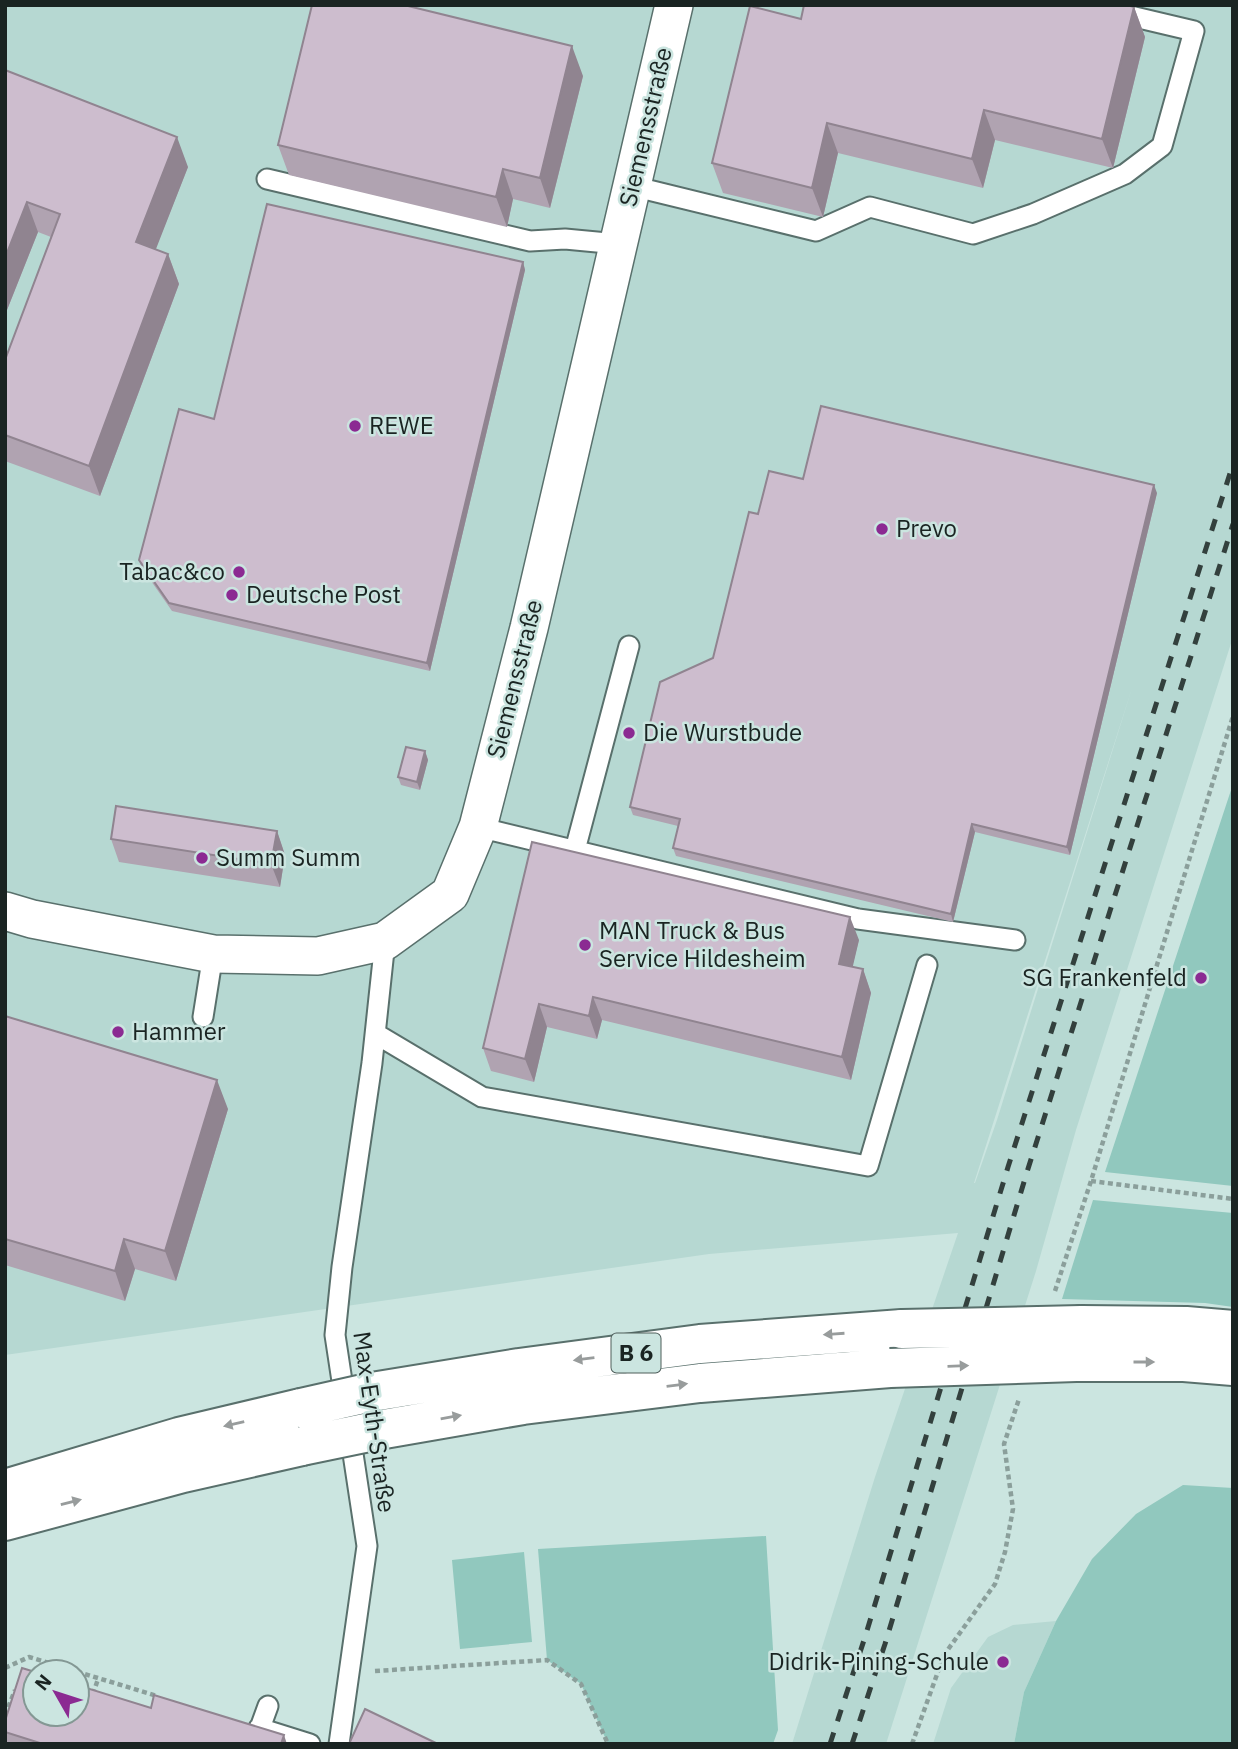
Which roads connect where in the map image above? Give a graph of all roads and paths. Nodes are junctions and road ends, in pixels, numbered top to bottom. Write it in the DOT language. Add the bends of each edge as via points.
graph roads {
  1 [pos="674,5"];
  2 [pos="1084,5"];
  3 [pos="267,179"];
  4 [pos="632,186"];
  5 [pos="618,244"];
  6 [pos="629,646"];
  7 [pos="1233,716"];
  8 [pos="478,827"];
  9 [pos="575,850"];
  10 [pos="5,911"];
  11 [pos="1015,940"];
  12 [pos="385,941"];
  13 [pos="213,954"];
  14 [pos="927,965"];
  15 [pos="203,1017"];
  16 [pos="376,1034"];
  17 [pos="1091,1181"];
  18 [pos="1233,1199"];
  19 [pos="1052,1299"];
  20 [pos="1233,1330"];
  21 [pos="1233,1366"];
  22 [pos="1021,1392"];
  23 [pos="179,1437"];
  24 [pos="5,1470"];
  25 [pos="5,1489"];
  26 [pos="5,1521"];
  27 [pos="29,1657"];
  28 [pos="5,1668"];
  29 [pos="349,1673"];
  30 [pos="99,1679"];
  31 [pos="19,1680"];
  32 [pos="162,1698"];
  33 [pos="91,1699"];
  34 [pos="268,1706"];
  35 [pos="5,1715"];
  36 [pos="236,1721"];
  37 [pos="260,1728"];
  38 [pos="310,1744"];
  39 [pos="339,1744"];
  40 [pos="608,1744"];
  41 [pos="912,1744"];
  1 -- 4 [label="street, Siemensstraße"];
  2 -- 4 [label="lane" via="1194,31 1163,146 1125,174 1033,215 973,234 870,207 816,231"];
  3 -- 5 [label="lane" via="530,241"];
  4 -- 5 [label="street, Siemensstraße"];
  5 -- 8 [label="street, Siemensstraße"];
  6 -- 9 [label="lane"];
  7 -- 17 [label="path"];
  8 -- 9 [label="lane"];
  8 -- 12 [label="street, Siemensstraße" via="450,894"];
  9 -- 11 [label="lane" via="858,919"];
  10 -- 13 [label="street, Siemensstraße"];
  12 -- 13 [label="street, Siemensstraße" via="318,956"];
  12 -- 16 [label="lane, Max-Eyth-Straße"];
  13 -- 15 [label="lane"];
  14 -- 16 [label="lane" via="868,1166 482,1097"];
  16 -- 29 [label="lane, Max-Eyth-Straße" via="335,1335 367,1546"];
  17 -- 18 [label="path"];
  17 -- 19 [label="path"];
  20 -- 23 [label="highway, B 6, one-way, bridge" via="1081,1325 902,1329 700,1344 372,1392"];
  26 -- 21 [label="highway, B 6, one-way, bridge" via="159,1480 384,1429 686,1384 890,1368 1076,1362"];
  22 -- 41 [label="path" via="1004,1444 1013,1508 1005,1552 995,1584 944,1655"];
  23 -- 24 [label="highway"];
  23 -- 25 [label="highway, B 6"];
  27 -- 28 [label="path"];
  27 -- 30 [label="path"];
  29 -- 39 [label="lane, Max-Eyth-Straße"];
  29 -- 40 [label="path" via="547,1660 581,1684"];
  30 -- 32 [label="path"];
  30 -- 33 [label="path"];
  31 -- 35 [label="path"];
  34 -- 37 [label="lane"];
  36 -- 37 [label="lane"];
  37 -- 38 [label="lane"];
}
